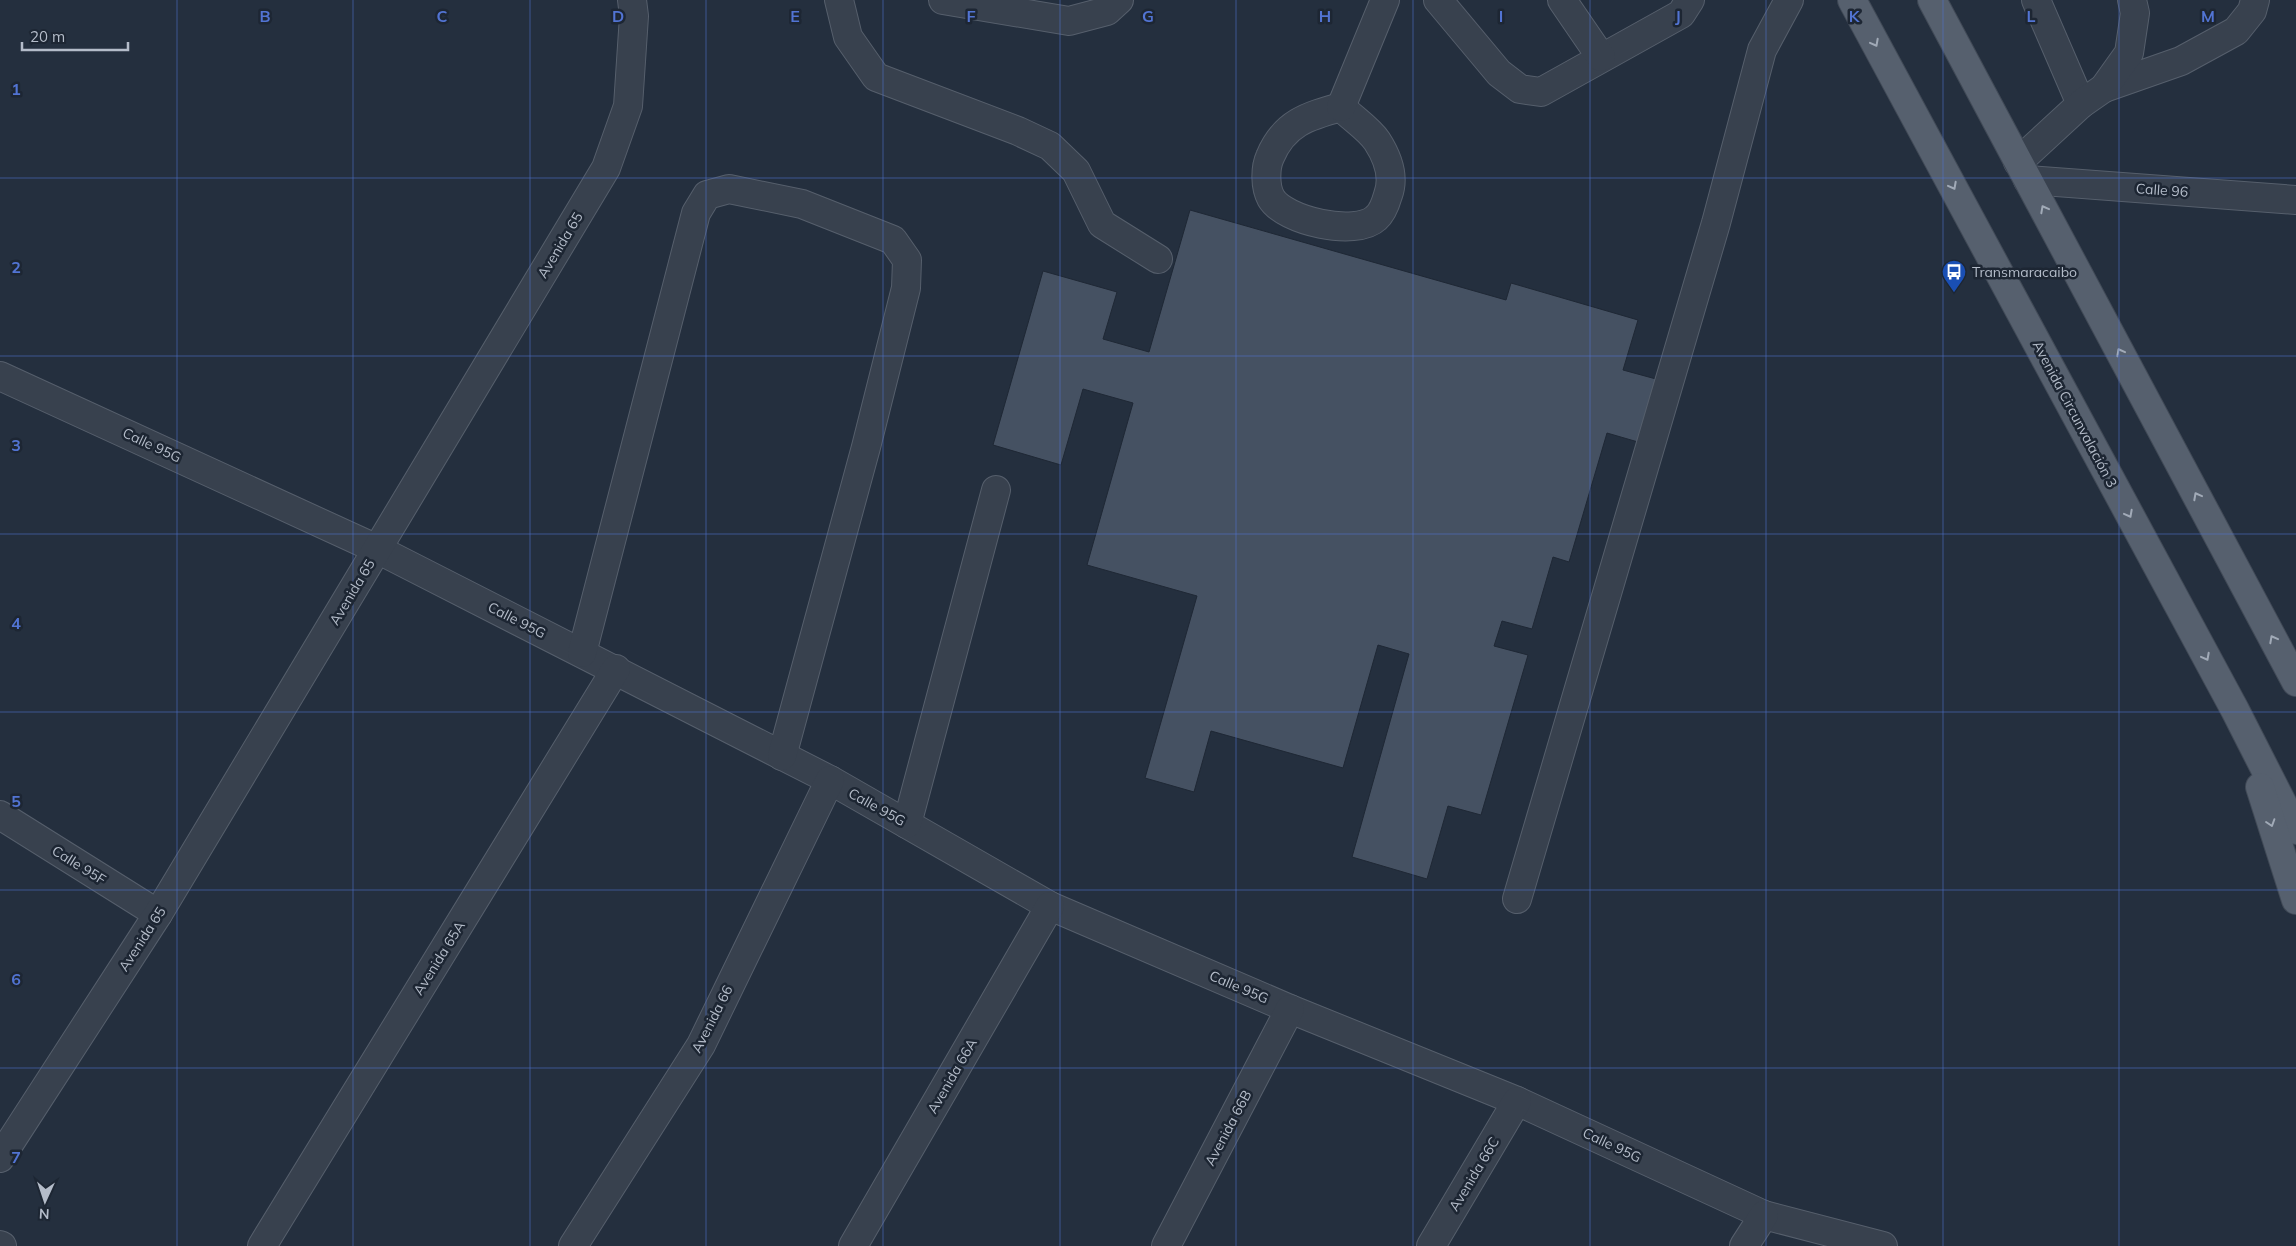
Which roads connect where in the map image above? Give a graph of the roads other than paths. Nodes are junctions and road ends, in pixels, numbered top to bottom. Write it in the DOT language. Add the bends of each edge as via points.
graph roads {
  1 [pos="632,0"];
  2 [pos="839,0"];
  3 [pos="942,0"];
  4 [pos="1119,0"];
  5 [pos="1385,0"];
  6 [pos="1438,0"];
  7 [pos="1562,0"];
  8 [pos="1690,0"];
  9 [pos="1789,0"];
  10 [pos="1852,0"];
  11 [pos="1932,0"];
  12 [pos="2036,0"];
  13 [pos="2132,0"];
  14 [pos="2254,0"];
  15 [pos="1600,57"];
  16 [pos="2104,88"];
  17 [pos="2081,104"];
  18 [pos="1341,108"];
  19 [pos="2023,171"];
  20 [pos="2296,200"];
  21 [pos="1158,259"];
  22 [pos="0,376"];
  23 [pos="996,490"];
  24 [pos="377,549"];
  25 [pos="582,653"];
  26 [pos="616,669"];
  27 [pos="2296,682"];
  28 [pos="2235,710"];
  29 [pos="782,756"];
  30 [pos="830,780"];
  31 [pos="0,815"];
  32 [pos="907,824"];
  33 [pos="2296,830"];
  34 [pos="1517,899"];
  35 [pos="2296,900"];
  36 [pos="1050,906"];
  37 [pos="158,914"];
  38 [pos="1290,1009"];
  39 [pos="1517,1101"];
  40 [pos="0,1158"];
  41 [pos="1764,1215"];
  42 [pos="262,1246"];
  43 [pos="574,1246"];
  44 [pos="853,1246"];
  45 [pos="1166,1246"];
  46 [pos="1431,1246"];
  47 [pos="1744,1246"];
  48 [pos="1883,1246"];
  1 -- 24 [label="street, Avenida 65" via="634,16 628,106 606,168"];
  2 -- 21 [label="street" via="848,37 876,77 1050,146 1076,171 1102,224"];
  3 -- 4 [label="street" via="1069,21 1107,11"];
  5 -- 18 [label="street"];
  6 -- 15 [label="street" via="1499,73 1520,89 1541,92"];
  7 -- 15 [label="street"];
  8 -- 15 [label="street" via="1680,14"];
  9 -- 34 [label="street" via="1762,50 1716,223"];
  10 -- 28 [label="main road, Avenida Circunvalación 3, one-way"];
  11 -- 19 [label="main road"];
  12 -- 17 [label="street"];
  13 -- 16 [label="street" via="2135,13 2130,52"];
  14 -- 16 [label="street" via="2252,11 2236,31 2181,61"];
  16 -- 17 [label="street"];
  17 -- 19 [label="street"];
  18 -- 18 [label="street" via="1311,115 1293,125 1276,141 1267,162 1266,181 1271,198 1285,212 1328,226 1355,226 1375,219 1386,203 1392,183 1387,160 1376,139"];
  19 -- 20 [label="street, Calle 96"];
  27 -- 19 [label="main road, one-way"];
  22 -- 24 [label="street, Calle 95G"];
  23 -- 32 [label="street"];
  24 -- 25 [label="street, Calle 95G"];
  24 -- 37 [label="street, Avenida 65"];
  25 -- 26 [label="street, Calle 95G"];
  25 -- 29 [label="street" via="696,213 707,195 728,189 802,204 893,240 907,260 906,288"];
  26 -- 29 [label="street, Calle 95G"];
  26 -- 42 [label="street, Avenida 65A"];
  28 -- 33 [label="main road, Avenida Circunvalación 3"];
  28 -- 35 [label="main road, one-way"];
  29 -- 30 [label="street, Calle 95G"];
  30 -- 32 [label="street, Calle 95G"];
  30 -- 43 [label="street, Avenida 66" via="701,1045"];
  31 -- 37 [label="street, Calle 95F"];
  32 -- 36 [label="street, Calle 95G"];
  36 -- 38 [label="street, Calle 95G"];
  36 -- 44 [label="street, Avenida 66A"];
  37 -- 40 [label="street, Avenida 65"];
  38 -- 39 [label="street, Calle 95G"];
  38 -- 45 [label="street, Avenida 66B"];
  39 -- 41 [label="street, Calle 95G"];
  39 -- 46 [label="street, Avenida 66C"];
  41 -- 47 [label="street"];
  41 -- 48 [label="street, Calle 95G"];
}
